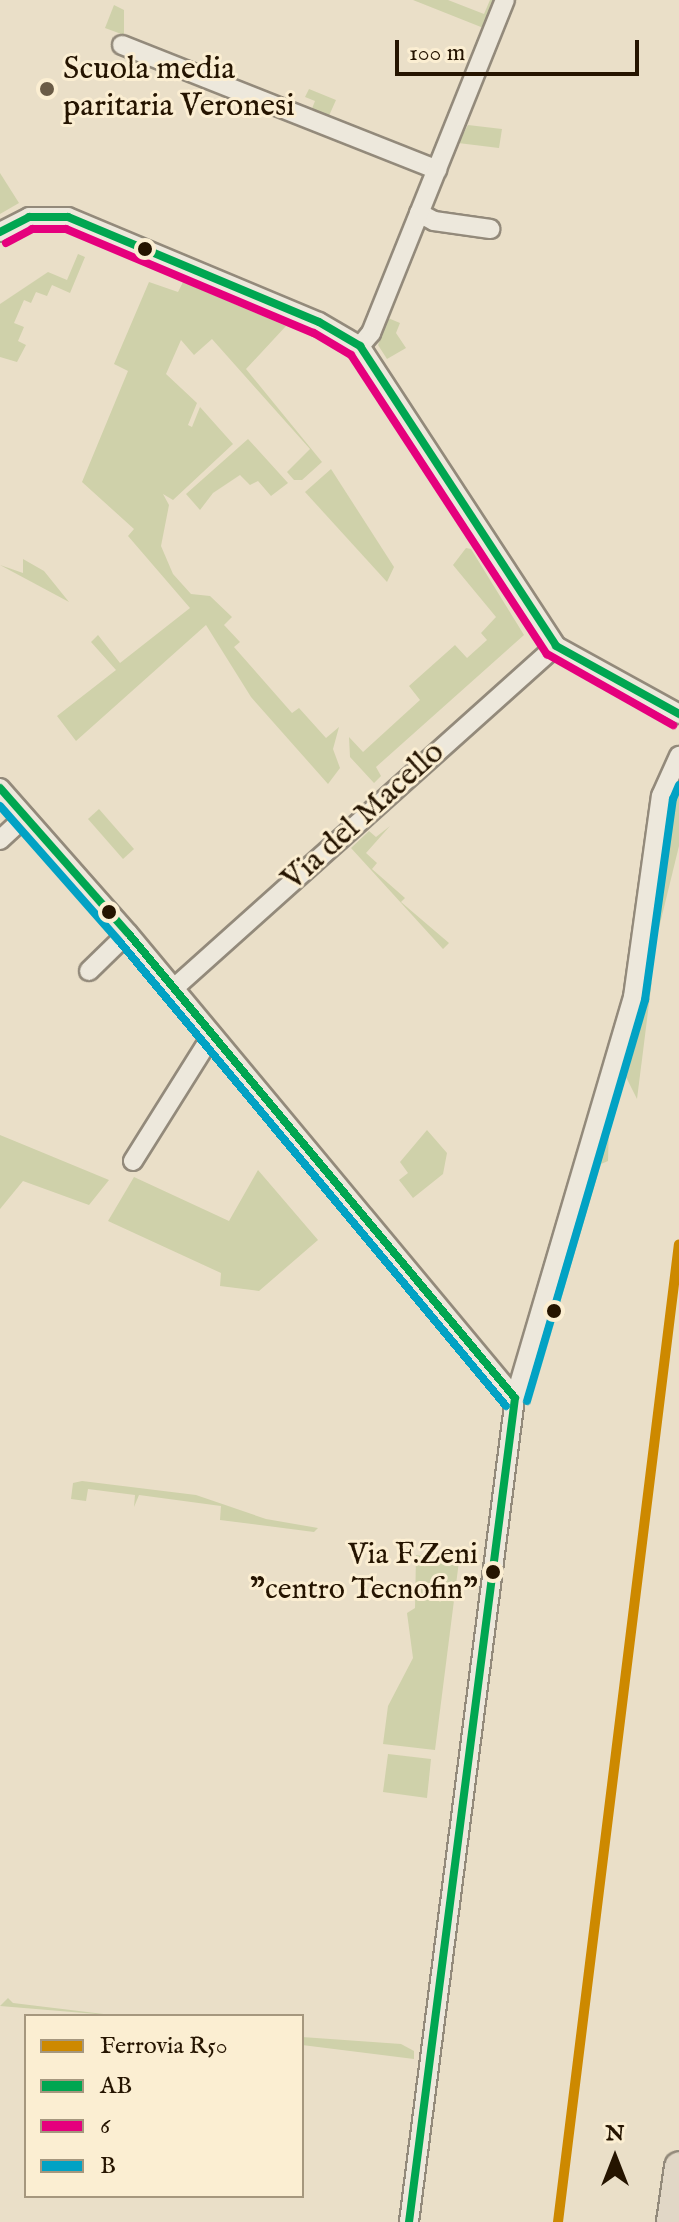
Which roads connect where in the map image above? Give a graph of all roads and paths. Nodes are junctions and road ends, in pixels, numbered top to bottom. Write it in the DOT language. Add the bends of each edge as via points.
graph roads {
  1 [pos="505,0"];
  2 [pos="122,45"];
  3 [pos="437,170"];
  4 [pos="419,213"];
  5 [pos="490,229"];
  6 [pos="0,232"];
  7 [pos="360,346"];
  8 [pos="556,646"];
  9 [pos="679,714"];
  10 [pos="679,756"];
  11 [pos="0,788"];
  12 [pos="25,817"];
  13 [pos="0,840"];
  14 [pos="128,933"];
  15 [pos="89,971"];
  16 [pos="173,989"];
  17 [pos="212,1035"];
  18 [pos="133,1161"];
  19 [pos="515,1398"];
  20 [pos="679,2167"];
  21 [pos="409,2222"];
  22 [pos="671,2222"];
  1 -- 3 [label="street"];
  2 -- 3 [label="street"];
  3 -- 4 [label="street"];
  4 -- 5 [label="street" via="434,221"];
  4 -- 7 [label="street" via="371,333"];
  6 -- 7 [label="street" via="29,217 68,217 255,294"];
  7 -- 8 [label="street"];
  8 -- 9 [label="street"];
  8 -- 16 [label="street, Via del Macello"];
  10 -- 19 [label="street" via="661,796 633,997"];
  11 -- 12 [label="street"];
  12 -- 13 [label="street"];
  12 -- 14 [label="street"];
  14 -- 15 [label="street"];
  14 -- 16 [label="street"];
  16 -- 17 [label="street"];
  17 -- 18 [label="street"];
  17 -- 19 [label="street"];
  19 -- 21 [label="street"];
  20 -- 22 [label="main road"];
}
